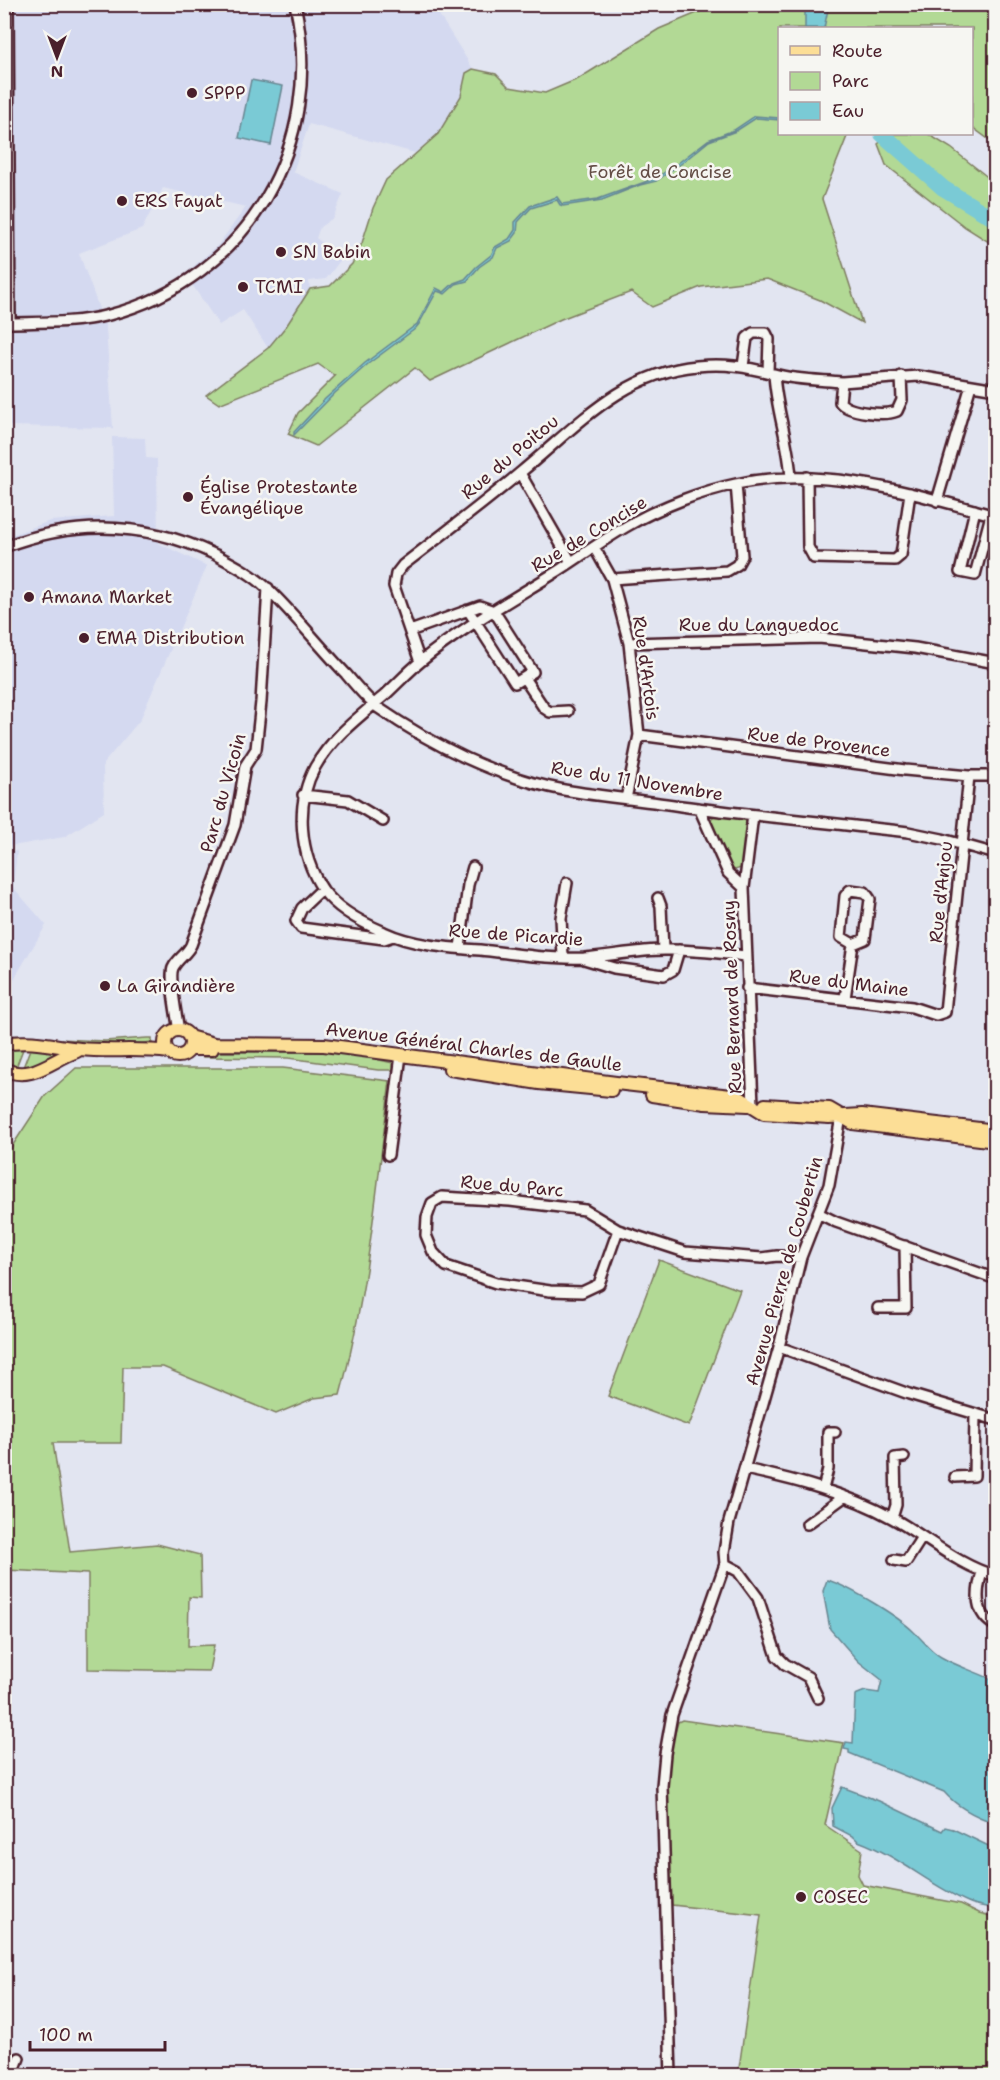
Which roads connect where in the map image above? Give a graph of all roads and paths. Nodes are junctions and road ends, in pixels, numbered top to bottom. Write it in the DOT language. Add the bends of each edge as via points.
graph roads {
  1 [pos="8,4"];
  2 [pos="295,4"];
  3 [pos="7,323"];
  4 [pos="743,366"];
  5 [pos="771,373"];
  6 [pos="900,376"];
  7 [pos="842,382"];
  8 [pos="971,385"];
  9 [pos="996,389"];
  10 [pos="519,473"];
  11 [pos="807,477"];
  12 [pos="791,478"];
  13 [pos="736,484"];
  14 [pos="910,493"];
  15 [pos="937,501"];
  16 [pos="975,510"];
  17 [pos="993,515"];
  18 [pos="4,547"];
  19 [pos="594,547"];
  20 [pos="571,562"];
  21 [pos="612,579"];
  22 [pos="268,588"];
  23 [pos="468,610"];
  24 [pos="494,611"];
  25 [pos="476,623"];
  26 [pos="410,631"];
  27 [pos="629,643"];
  28 [pos="420,662"];
  29 [pos="996,663"];
  30 [pos="524,678"];
  31 [pos="373,704"];
  32 [pos="568,711"];
  33 [pos="639,735"];
  34 [pos="969,776"];
  35 [pos="996,776"];
  36 [pos="303,795"];
  37 [pos="626,799"];
  38 [pos="699,808"];
  39 [pos="753,815"];
  40 [pos="382,821"];
  41 [pos="963,845"];
  42 [pos="996,854"];
  43 [pos="473,867"];
  44 [pos="567,883"];
  45 [pos="744,888"];
  46 [pos="322,889"];
  47 [pos="658,898"];
  48 [pos="393,936"];
  49 [pos="853,944"];
  50 [pos="460,948"];
  51 [pos="663,950"];
  52 [pos="679,950"];
  53 [pos="746,956"];
  54 [pos="563,957"];
  55 [pos="582,958"];
  56 [pos="747,988"];
  57 [pos="845,998"];
  58 [pos="945,1012"];
  59 [pos="167,1038"];
  60 [pos="186,1039"];
  61 [pos="4,1044"];
  62 [pos="81,1049"];
  63 [pos="135,1049"];
  64 [pos="169,1052"];
  65 [pos="401,1058"];
  66 [pos="4,1069"];
  67 [pos="753,1105"];
  68 [pos="841,1117"];
  69 [pos="996,1131"];
  70 [pos="996,1141"];
  71 [pos="388,1155"];
  72 [pos="818,1213"];
  73 [pos="618,1230"];
  74 [pos="905,1246"];
  75 [pos="801,1257"];
  76 [pos="996,1279"];
  77 [pos="878,1308"];
  78 [pos="779,1347"];
  79 [pos="975,1414"];
  80 [pos="996,1420"];
  81 [pos="835,1432"];
  82 [pos="904,1457"];
  83 [pos="745,1469"];
  84 [pos="955,1477"];
  85 [pos="823,1489"];
  86 [pos="844,1497"];
  87 [pos="892,1518"];
  88 [pos="807,1524"];
  89 [pos="922,1537"];
  90 [pos="894,1560"];
  91 [pos="725,1564"];
  92 [pos="982,1572"];
  93 [pos="996,1576"];
  94 [pos="996,1626"];
  95 [pos="818,1698"];
  96 [pos="19,2058"];
  97 [pos="10,2072"];
  98 [pos="670,2076"];
  1 -- 3 [label="street"];
  2 -- 3 [label="street" via="302,78 296,125 273,186 229,246 185,282 120,312 54,323"];
  4 -- 5 [label="street, Rue du Poitou"];
  4 -- 5 [label="street" via="747,338 753,333 766,333"];
  4 -- 10 [label="street, Rue du Poitou" via="696,366 628,387 572,427"];
  5 -- 7 [label="street, Rue du Poitou"];
  5 -- 12 [label="street" via="790,454"];
  6 -- 7 [label="street, Rue du Poitou"];
  6 -- 7 [label="street" via="902,400 897,411 890,414 844,407 840,402"];
  6 -- 8 [label="street, Rue du Poitou"];
  8 -- 9 [label="street, Rue du Poitou"];
  8 -- 15 [label="street"];
  10 -- 20 [label="street"];
  10 -- 26 [label="street, Rue du Poitou" via="396,574 394,586"];
  11 -- 12 [label="street, Rue de Concise"];
  11 -- 14 [label="street, Rue de Concise" via="849,480"];
  11 -- 14 [label="street" via="808,548 814,558 895,560 900,555"];
  12 -- 13 [label="street, Rue de Concise"];
  13 -- 19 [label="street, Rue de Concise" via="672,505 632,523"];
  13 -- 21 [label="street" via="742,556 737,565 727,571"];
  14 -- 15 [label="street, Rue de Concise"];
  15 -- 16 [label="street, Rue de Concise"];
  16 -- 17 [label="street, Rue de Concise"];
  16 -- 17 [label="street" via="960,572 975,574"];
  18 -- 22 [label="street, Rue du 11 Novembre" via="65,530 102,527 154,533 190,543"];
  19 -- 20 [label="street, Rue de Concise"];
  19 -- 21 [label="street, Rue d'Artois"];
  20 -- 24 [label="street, Rue de Concise"];
  21 -- 27 [label="street, Rue d'Artois"];
  22 -- 31 [label="street, Rue du 11 Novembre"];
  22 -- 60 [label="street, Parc du Vicoin" via="256,749 245,766 235,825 191,945 171,973"];
  23 -- 24 [label="street" via="480,606"];
  23 -- 25 [label="street"];
  23 -- 26 [label="street"];
  24 -- 25 [label="street, Rue de Concise"];
  24 -- 30 [label="street" via="533,672"];
  25 -- 28 [label="street, Rue de Concise"];
  25 -- 30 [label="street" via="515,683"];
  26 -- 28 [label="street, Rue du Poitou"];
  27 -- 29 [label="street, Rue du Languedoc" via="819,638 915,648"];
  27 -- 33 [label="street, Rue d'Artois"];
  28 -- 31 [label="street, Rue de Concise"];
  30 -- 32 [label="street" via="544,708 550,712"];
  31 -- 36 [label="street, Rue de Picardie" via="330,745"];
  31 -- 37 [label="street, Rue du 11 Novembre" via="441,746 486,767 562,790"];
  33 -- 34 [label="street, Rue de Provence"];
  33 -- 37 [label="street, Rue d'Artois"];
  34 -- 35 [label="street, Rue de Provence"];
  34 -- 41 [label="street, Rue d'Anjou"];
  36 -- 40 [label="street" via="348,800"];
  36 -- 46 [label="street, Rue de Picardie" via="301,820 306,847"];
  37 -- 38 [label="street, Rue du 11 Novembre"];
  38 -- 39 [label="street, Rue du 11 Novembre"];
  38 -- 45 [label="street, Rue Bernard de Rosny" via="728,873"];
  39 -- 41 [label="street, Rue du 11 Novembre" via="908,832"];
  39 -- 45 [label="street, Rue Bernard de Rosny"];
  41 -- 42 [label="street, Rue du 11 Novembre"];
  41 -- 58 [label="street, Rue d'Anjou"];
  43 -- 50 [label="street"];
  44 -- 54 [label="street" via="561,918"];
  45 -- 53 [label="street, Rue Bernard de Rosny"];
  46 -- 48 [label="street, Rue de Picardie" via="347,911"];
  46 -- 48 [label="street, Rue de Picardie" via="298,915 301,928 384,939"];
  47 -- 51 [label="street"];
  48 -- 50 [label="street, Rue de Picardie"];
  49 -- 49 [label="street" via="866,939 870,899 865,892 850,890 844,896 841,937"];
  49 -- 57 [label="street"];
  50 -- 54 [label="street, Rue de Picardie"];
  51 -- 52 [label="street, Rue de Picardie"];
  51 -- 55 [label="street, Rue de Picardie"];
  52 -- 53 [label="street, Rue de Picardie"];
  52 -- 55 [label="street" via="673,970 664,975 614,968"];
  53 -- 56 [label="street, Rue Bernard de Rosny"];
  54 -- 55 [label="street, Rue de Picardie"];
  56 -- 57 [label="street, Rue du Maine"];
  56 -- 67 [label="street, Rue Bernard de Rosny"];
  57 -- 58 [label="street, Rue du Maine" via="912,1007 936,1015"];
  59 -- 60 [label="main road" via="172,1033"];
  59 -- 63 [label="main road"];
  59 -- 64 [label="main road"];
  60 -- 64 [label="main road, Avenue Général Charles de Gaulle" via="180,1056"];
  60 -- 65 [label="main road, Avenue Général Charles de Gaulle" via="214,1044 324,1045"];
  61 -- 62 [label="main road" via="29,1042"];
  62 -- 63 [label="main road"];
  62 -- 66 [label="main road" via="33,1073 18,1074"];
  63 -- 64 [label="main road"];
  65 -- 67 [label="main road, Avenue Général Charles de Gaulle" via="731,1096"];
  65 -- 71 [label="street"];
  67 -- 68 [label="main road, Avenue Général Charles de Gaulle" via="829,1109"];
  68 -- 69 [label="main road, Avenue Général Charles de Gaulle" via="862,1115"];
  68 -- 70 [label="main road, Avenue Général Charles de Gaulle" via="853,1123"];
  68 -- 72 [label="street, Avenue Pierre de Coubertin" via="833,1166"];
  72 -- 74 [label="street"];
  72 -- 75 [label="street, Avenue Pierre de Coubertin"];
  73 -- 73 [label="street, Rue du Parc" via="585,1210 442,1197 432,1203 426,1235 446,1266 496,1283 582,1292 599,1284"];
  73 -- 75 [label="street, Rue du Parc" via="685,1251 762,1258"];
  74 -- 76 [label="street"];
  74 -- 77 [label="street" via="906,1308"];
  75 -- 78 [label="street, Avenue Pierre de Coubertin"];
  78 -- 79 [label="street"];
  78 -- 83 [label="street, Avenue Pierre de Coubertin"];
  79 -- 80 [label="street"];
  79 -- 84 [label="street" via="974,1476"];
  81 -- 85 [label="street" via="828,1432 828,1469"];
  82 -- 87 [label="street" via="896,1458 896,1505"];
  83 -- 85 [label="street"];
  83 -- 91 [label="street, Avenue Pierre de Coubertin" via="726,1536"];
  85 -- 86 [label="street"];
  86 -- 87 [label="street"];
  86 -- 88 [label="street"];
  87 -- 89 [label="street"];
  89 -- 90 [label="street" via="906,1562"];
  89 -- 92 [label="street"];
  91 -- 95 [label="street" via="738,1571 758,1598 777,1656 808,1677"];
  91 -- 98 [label="street, Avenue Pierre de Coubertin" via="672,1715 665,1754 662,1786"];
  92 -- 93 [label="street"];
  92 -- 94 [label="street" via="978,1585 980,1611 983,1618"];
  96 -- 97 [label="street"];
}
